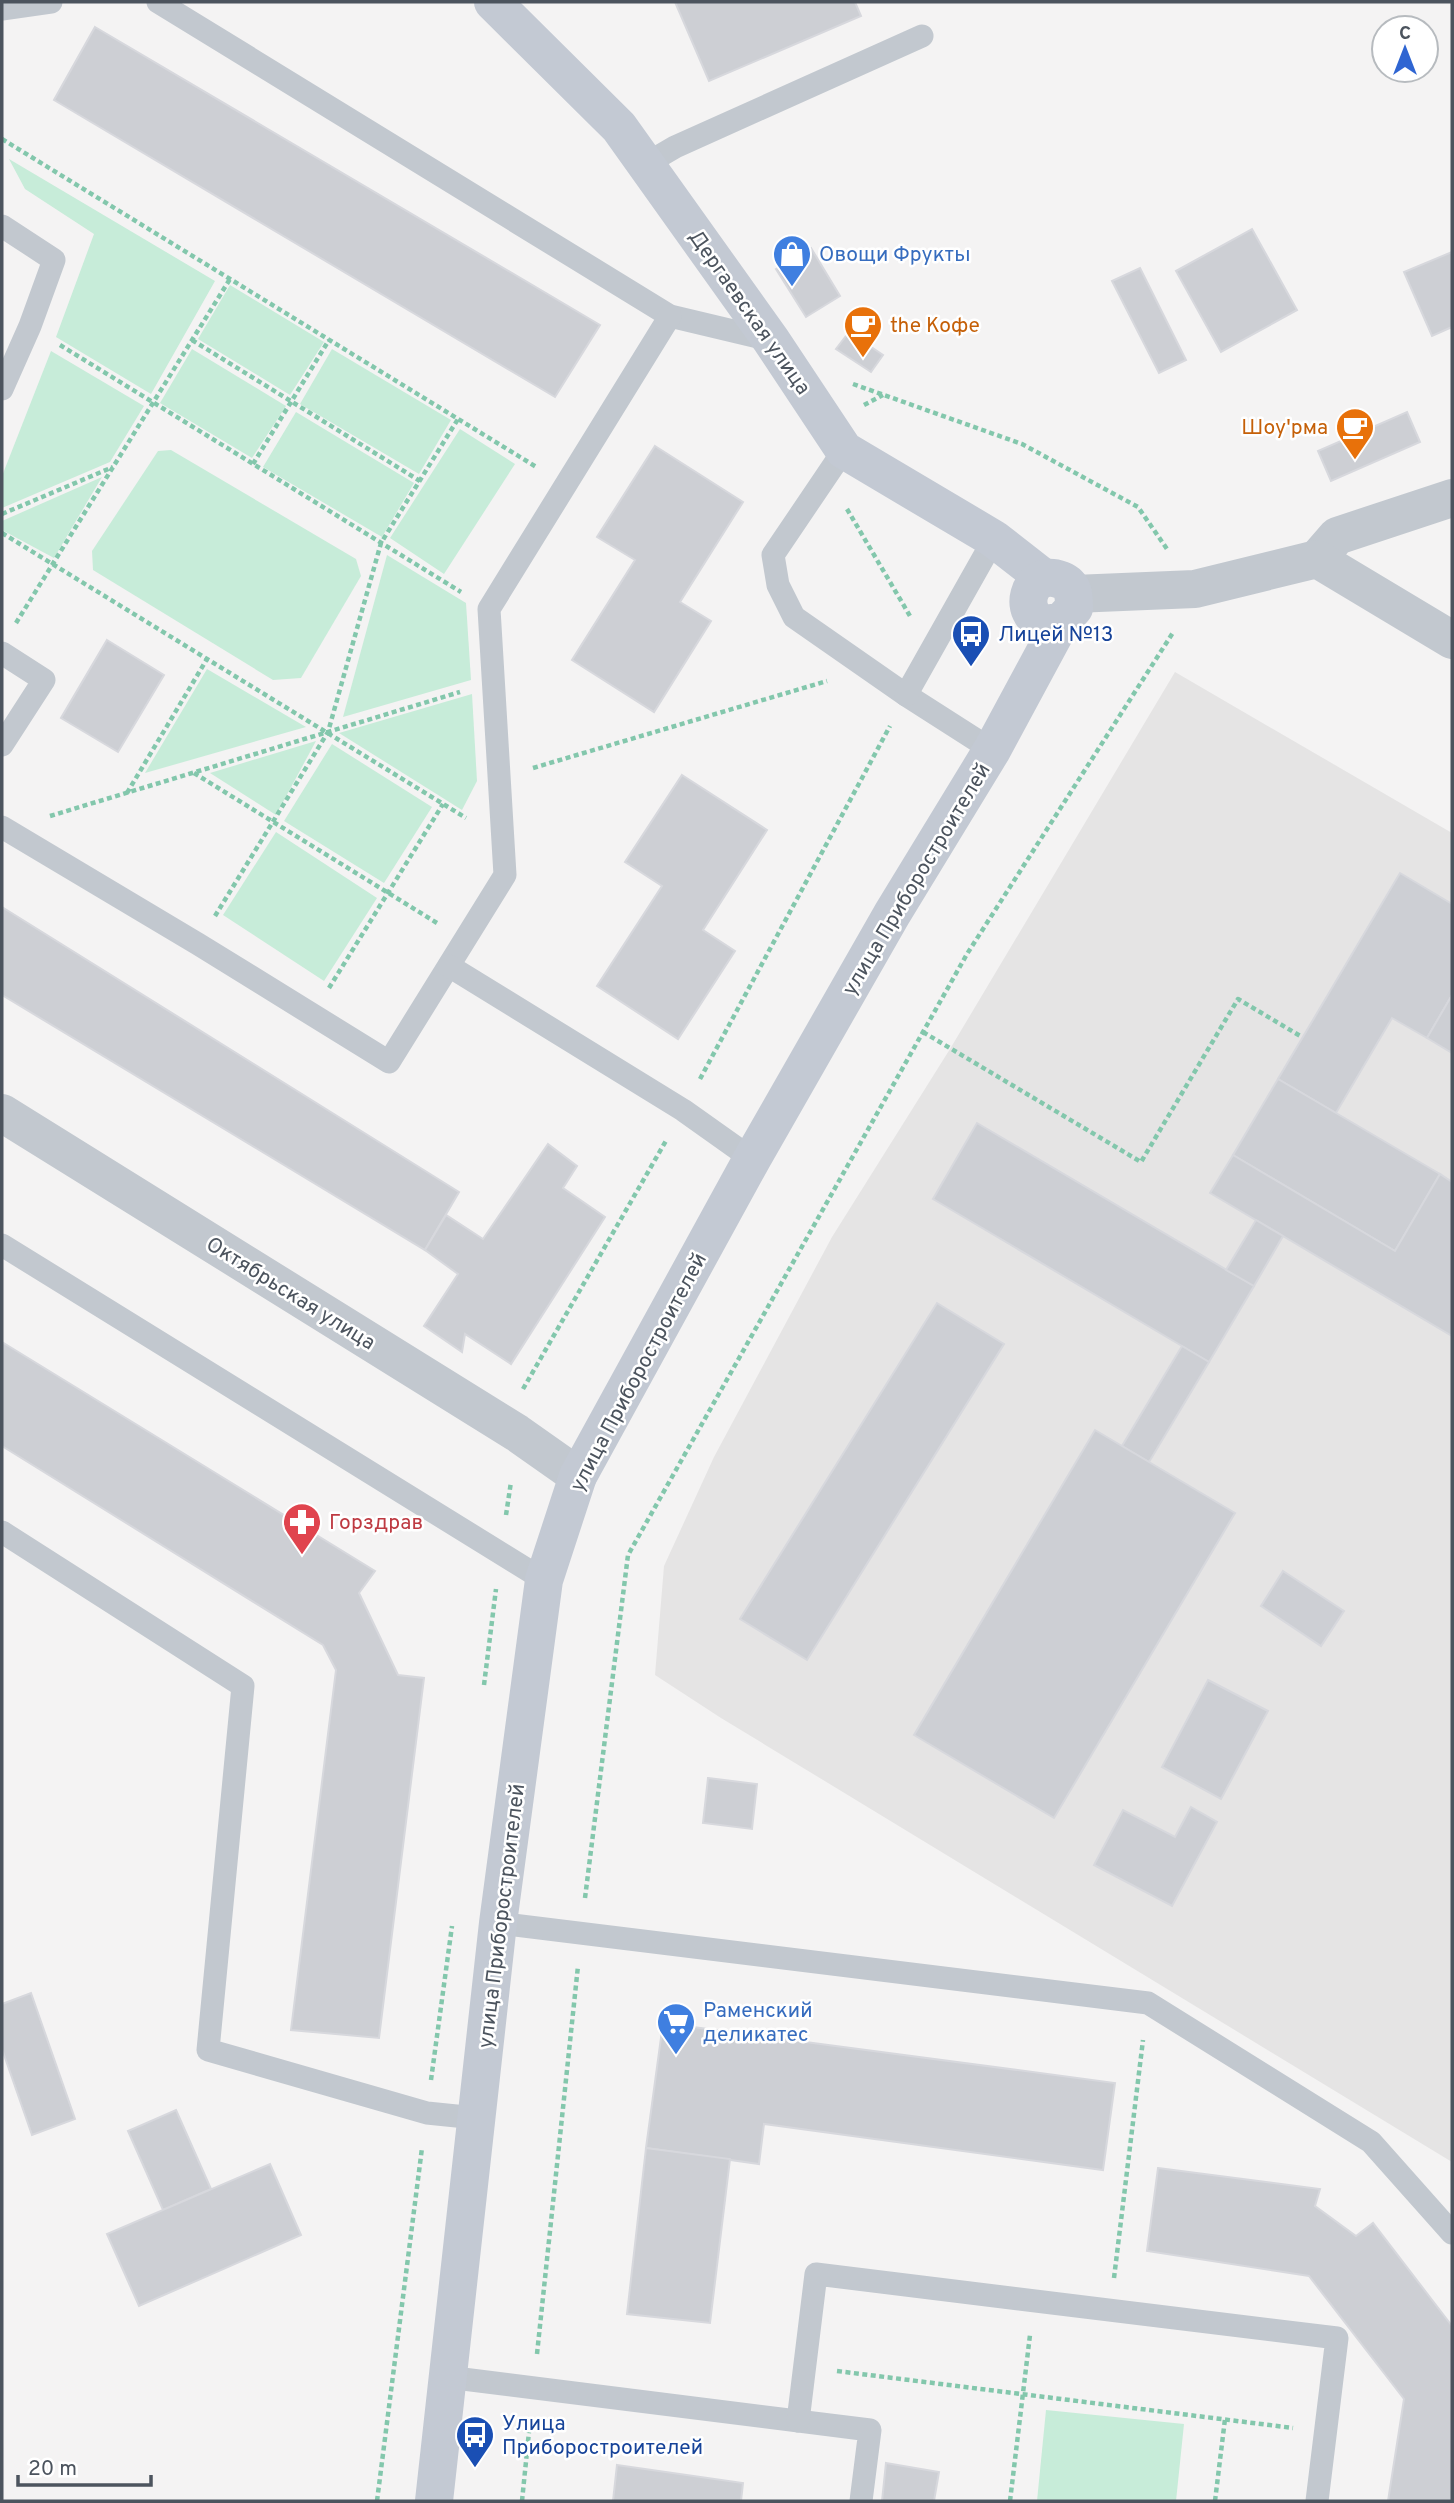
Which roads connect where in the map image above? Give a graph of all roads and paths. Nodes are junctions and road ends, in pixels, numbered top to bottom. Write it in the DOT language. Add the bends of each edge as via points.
graph roads {
  1 [pos="51,2"];
  2 [pos="158,2"];
  3 [pos="493,2"];
  4 [pos="2,9"];
  5 [pos="922,36"];
  6 [pos="2,139"];
  7 [pos="646,164"];
  8 [pos="2,226"];
  9 [pos="230,279"];
  10 [pos="670,316"];
  11 [pos="30,326"];
  12 [pos="192,340"];
  13 [pos="329,340"];
  14 [pos="771,340"];
  15 [pos="848,382"];
  16 [pos="2,389"];
  17 [pos="883,395"];
  18 [pos="291,401"];
  19 [pos="153,403"];
  20 [pos="854,411"];
  21 [pos="458,419"];
  22 [pos="836,463"];
  23 [pos="253,464"];
  24 [pos="113,467"];
  25 [pos="420,481"];
  26 [pos="565,485"];
  27 [pos="1452,498"];
  28 [pos="2,514"];
  29 [pos="2,533"];
  30 [pos="994,539"];
  31 [pos="381,543"];
  32 [pos="1317,559"];
  33 [pos="53,564"];
  34 [pos="1195,589"];
  35 [pos="1060,598"];
  36 [pos="489,609"];
  37 [pos="1452,640"];
  38 [pos="5,643"];
  39 [pos="931,651"];
  40 [pos="207,659"];
  41 [pos="870,668"];
  42 [pos="493,682"];
  43 [pos="906,695"];
  44 [pos="328,732"];
  45 [pos="2,745"];
  46 [pos="992,750"];
  47 [pos="194,773"];
  48 [pos="499,778"];
  49 [pos="126,793"];
  50 [pos="443,804"];
  51 [pos="274,822"];
  52 [pos="3,828"];
  53 [pos="502,840"];
  54 [pos="388,893"];
  55 [pos="465,940"];
  56 [pos="198,944"];
  57 [pos="449,966"];
  58 [pos="313,1015"];
  59 [pos="923,1032"];
  60 [pos="1302,1037"];
  61 [pos="683,1110"];
  62 [pos="2,1113"];
  63 [pos="752,1159"];
  64 [pos="2,1245"];
  65 [pos="520,1395"];
  66 [pos="578,1476"];
  67 [pos="2,1532"];
  68 [pos="544,1580"];
  69 [pos="498,1923"];
  70 [pos="581,1933"];
  71 [pos="1148,2004"];
  72 [pos="427,2113"];
  73 [pos="476,2118"];
  74 [pos="1452,2233"];
  75 [pos="1034,2301"];
  76 [pos="1110,2310"];
  77 [pos="804,2367"];
  78 [pos="447,2377"];
  79 [pos="534,2388"];
  80 [pos="1023,2395"];
  81 [pos="1225,2419"];
  82 [pos="798,2421"];
  83 [pos="1326,2432"];
  84 [pos="377,2501"];
  85 [pos="435,2501"];
  86 [pos="522,2501"];
  87 [pos="861,2501"];
  88 [pos="1010,2501"];
  89 [pos="1216,2501"];
  90 [pos="1317,2501"];
  1 -- 4 [label="lane"];
  2 -- 10 [label="lane"];
  3 -- 7 [label="street, Дергаевская улица" via="619,127"];
  5 -- 7 [label="lane"];
  6 -- 9 [label="path"];
  7 -- 14 [label="street, Дергаевская улица"];
  8 -- 11 [label="lane" via="54,260"];
  9 -- 12 [label="path"];
  9 -- 13 [label="path"];
  10 -- 14 [label="lane"];
  10 -- 26 [label="lane"];
  11 -- 16 [label="lane"];
  11 -- 19 [label="path"];
  12 -- 18 [label="path"];
  12 -- 19 [label="path"];
  13 -- 18 [label="path"];
  13 -- 21 [label="path"];
  14 -- 22 [label="street, Дергаевская улица"];
  15 -- 17 [label="path"];
  17 -- 20 [label="path"];
  17 -- 34 [label="path" via="1022,444 1138,508"];
  18 -- 23 [label="path"];
  18 -- 25 [label="path"];
  19 -- 23 [label="path"];
  19 -- 24 [label="path"];
  21 -- 25 [label="path"];
  21 -- 26 [label="path"];
  22 -- 30 [label="street, Дергаевская улица"];
  22 -- 39 [label="path"];
  22 -- 41 [label="lane" via="773,555 778,585 794,617"];
  23 -- 31 [label="path"];
  24 -- 28 [label="path"];
  24 -- 33 [label="path"];
  25 -- 31 [label="path"];
  26 -- 36 [label="lane"];
  27 -- 32 [label="street" via="1337,536"];
  29 -- 33 [label="path"];
  30 -- 35 [label="street, Дергаевская улица"];
  30 -- 39 [label="lane"];
  31 -- 36 [label="path"];
  31 -- 44 [label="path"];
  32 -- 34 [label="street"];
  32 -- 37 [label="street"];
  33 -- 38 [label="path"];
  33 -- 40 [label="path"];
  34 -- 35 [label="street"];
  34 -- 59 [label="path" via="1185,615 967,954"];
  35 -- 46 [label="street, улица Приборостроителей"];
  36 -- 42 [label="lane"];
  38 -- 45 [label="lane" via="44,680"];
  39 -- 43 [label="lane"];
  40 -- 44 [label="path"];
  40 -- 49 [label="path"];
  41 -- 43 [label="lane"];
  41 -- 48 [label="path"];
  42 -- 44 [label="path"];
  42 -- 48 [label="lane"];
  43 -- 46 [label="lane"];
  43 -- 61 [label="path"];
  44 -- 47 [label="path"];
  44 -- 50 [label="path"];
  44 -- 51 [label="path"];
  46 -- 63 [label="street, улица Приборостроителей"];
  47 -- 49 [label="path"];
  47 -- 51 [label="path"];
  48 -- 53 [label="lane"];
  49 -- 52 [label="path"];
  50 -- 53 [label="path"];
  50 -- 54 [label="path"];
  51 -- 54 [label="path"];
  51 -- 56 [label="path"];
  52 -- 56 [label="lane"];
  53 -- 55 [label="lane" via="505,875"];
  54 -- 55 [label="path"];
  54 -- 58 [label="path"];
  55 -- 57 [label="lane"];
  56 -- 58 [label="lane"];
  57 -- 58 [label="lane" via="389,1062"];
  57 -- 61 [label="lane"];
  59 -- 60 [label="path" via="1141,1162 1238,999"];
  59 -- 70 [label="path" via="628,1555"];
  61 -- 63 [label="lane"];
  61 -- 65 [label="path"];
  62 -- 66 [label="street, Октябрьская улица" via="517,1433"];
  63 -- 66 [label="street, улица Приборостроителей"];
  64 -- 68 [label="lane"];
  66 -- 68 [label="street, улица Приборостроителей"];
  67 -- 72 [label="lane" via="243,1686 208,2050"];
  68 -- 69 [label="street, улица Приборостроителей"];
  69 -- 70 [label="lane"];
  69 -- 73 [label="street, улица Приборостроителей"];
  70 -- 71 [label="lane"];
  70 -- 79 [label="path"];
  71 -- 74 [label="lane" via="1371,2142"];
  71 -- 76 [label="path"];
  72 -- 73 [label="lane"];
  72 -- 84 [label="path"];
  73 -- 78 [label="street, улица Приборостроителей"];
  75 -- 76 [label="lane"];
  75 -- 77 [label="lane" via="816,2274"];
  75 -- 80 [label="path"];
  76 -- 83 [label="lane" via="1337,2338"];
  77 -- 80 [label="path"];
  77 -- 82 [label="lane"];
  78 -- 79 [label="lane"];
  78 -- 85 [label="street, улица Приборостроителей"];
  79 -- 82 [label="lane"];
  79 -- 86 [label="path"];
  80 -- 81 [label="path"];
  80 -- 88 [label="path"];
  81 -- 83 [label="path"];
  81 -- 89 [label="path"];
  82 -- 87 [label="lane" via="870,2430"];
  83 -- 90 [label="lane"];
}
